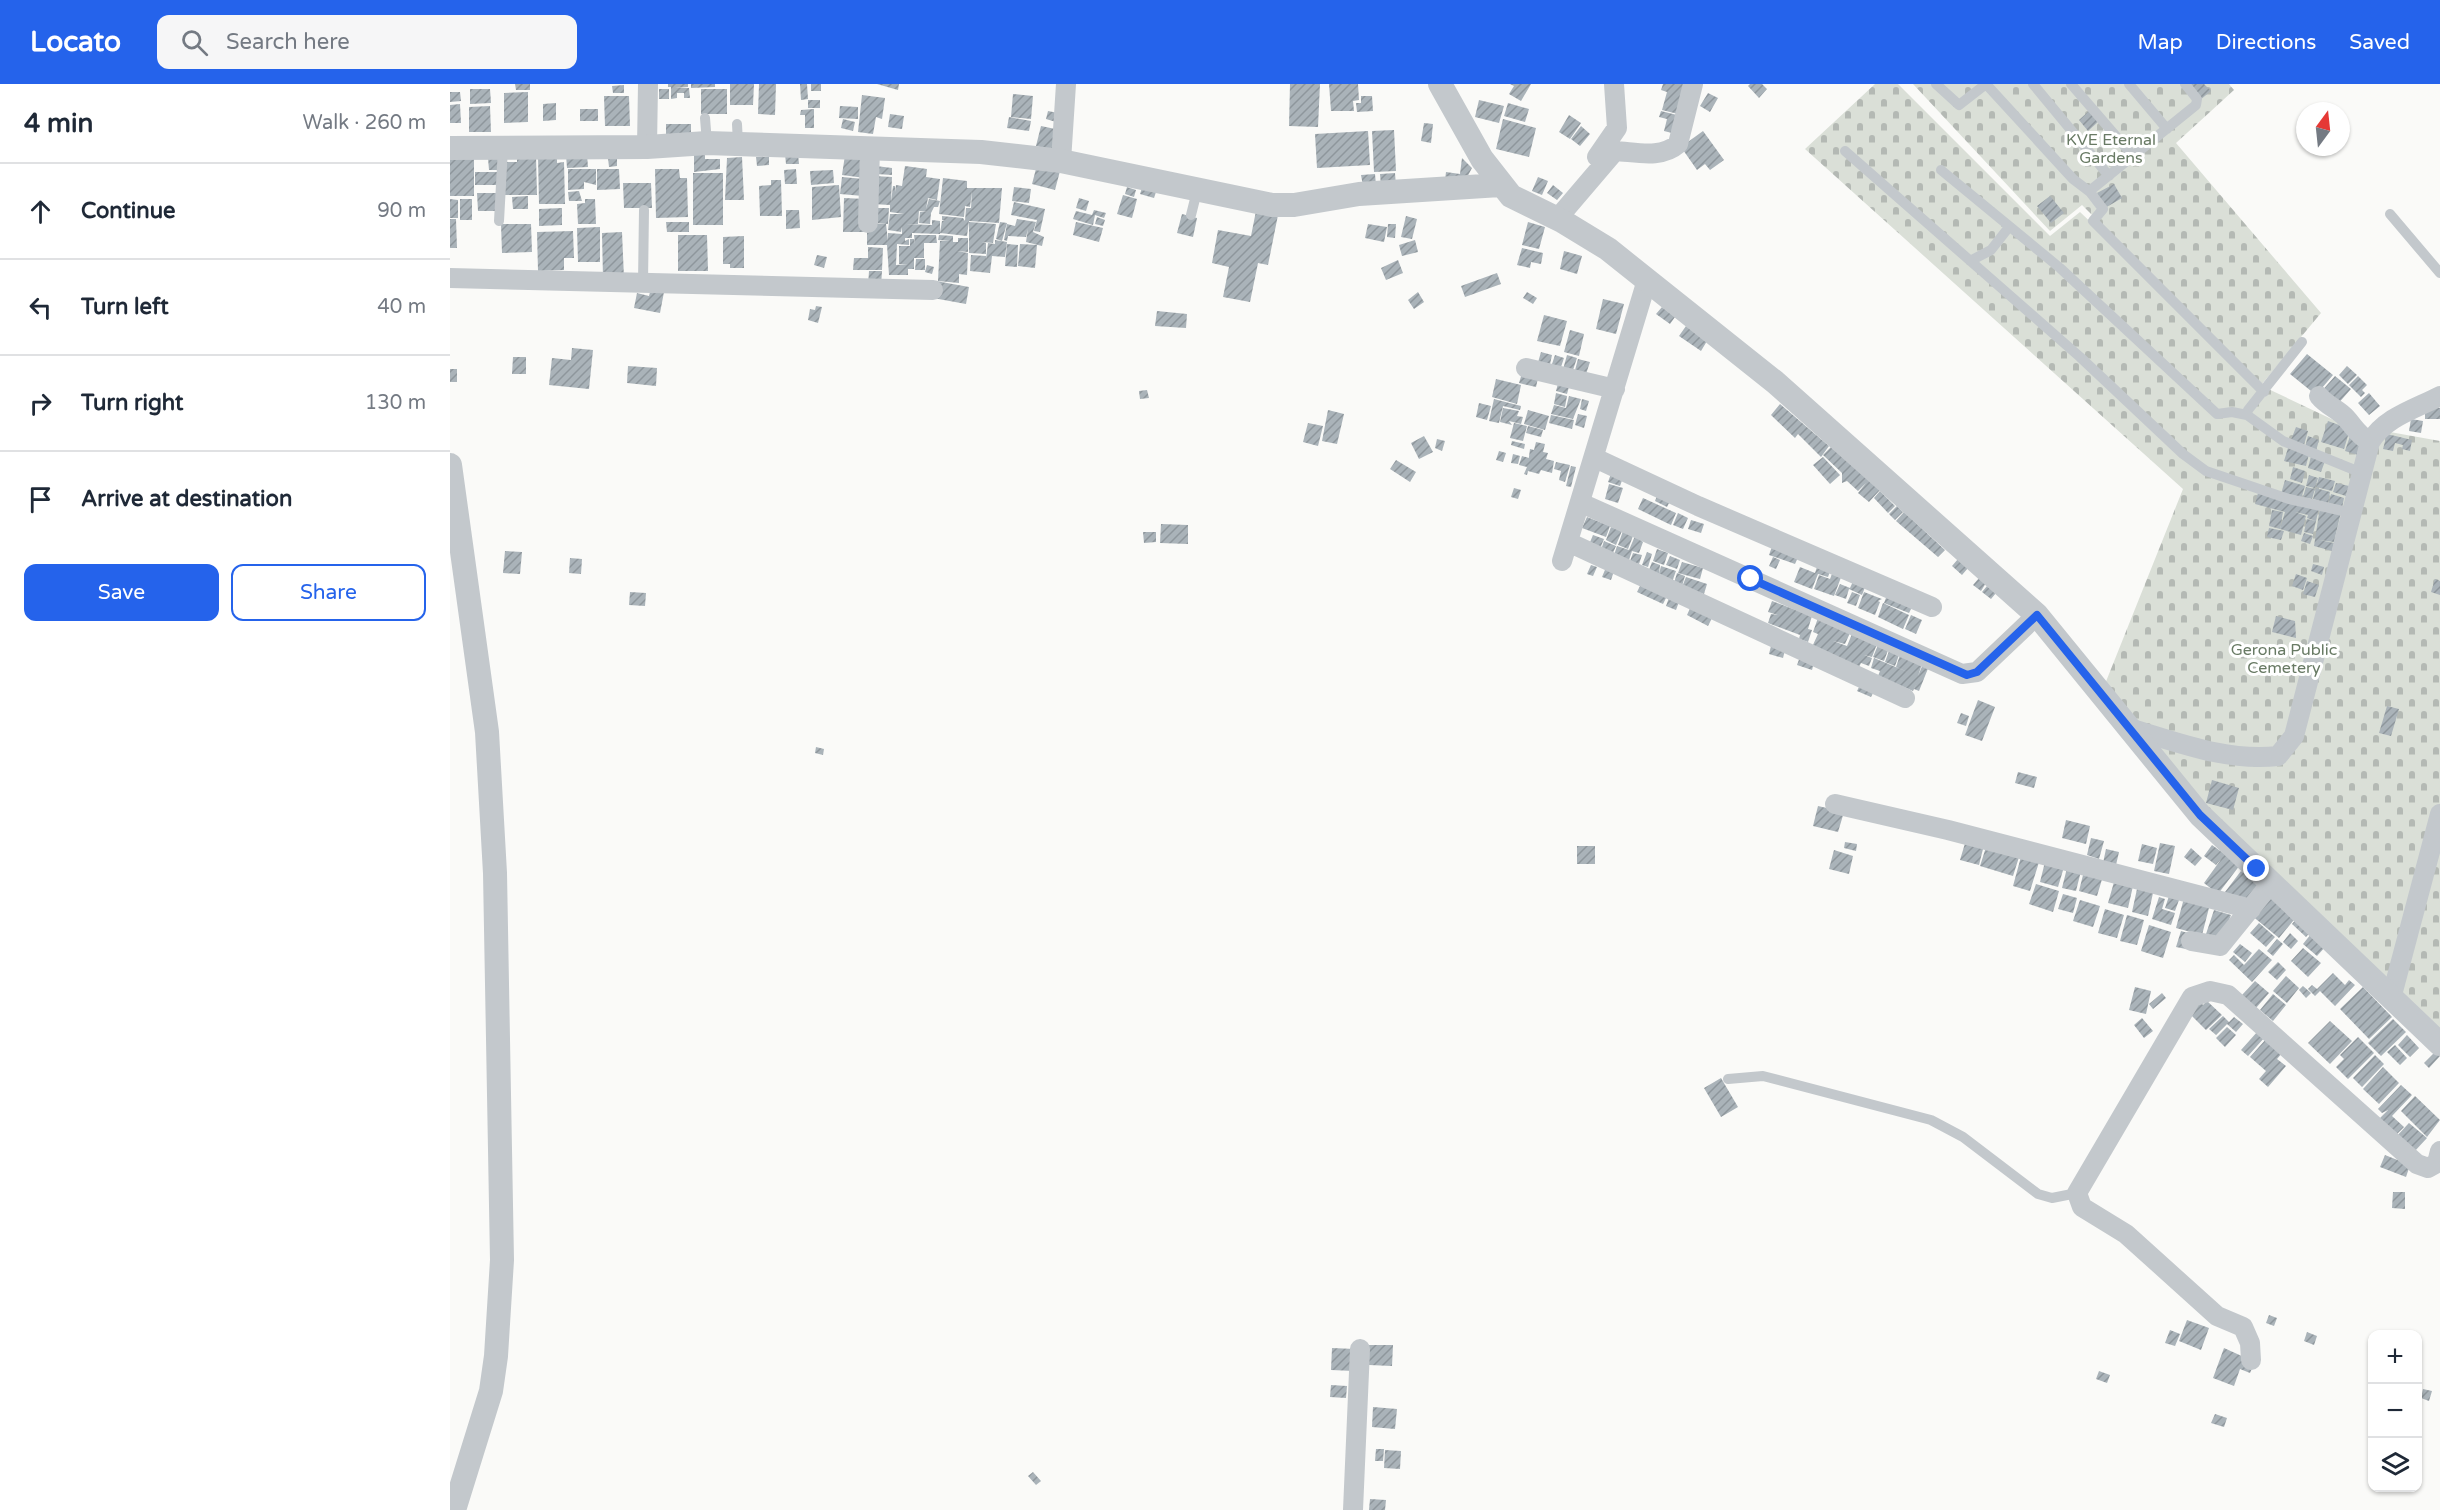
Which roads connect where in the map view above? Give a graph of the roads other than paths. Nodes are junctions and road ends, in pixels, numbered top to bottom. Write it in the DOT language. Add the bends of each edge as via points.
graph roads {
  1 [pos="648,84"];
  2 [pos="1066,84"];
  3 [pos="1440,84"];
  4 [pos="1614,84"];
  5 [pos="1693,84"];
  6 [pos="1936,84"];
  7 [pos="1986,84"];
  8 [pos="2032,84"];
  9 [pos="2071,84"];
  10 [pos="2129,84"];
  11 [pos="2185,84"];
  12 [pos="705,118"];
  13 [pos="2167,129"];
  14 [pos="707,143"];
  15 [pos="647,147"];
  16 [pos="870,147"];
  17 [pos="450,148"];
  18 [pos="502,148"];
  19 [pos="1845,151"];
  20 [pos="2134,158"];
  21 [pos="1061,161"];
  22 [pos="1941,170"];
  23 [pos="2109,176"];
  24 [pos="1500,185"];
  25 [pos="1197,191"];
  26 [pos="2090,192"];
  27 [pos="644,210"];
  28 [pos="2390,214"];
  29 [pos="1191,215"];
  30 [pos="1553,217"];
  31 [pos="499,221"];
  32 [pos="868,223"];
  33 [pos="2009,227"];
  34 [pos="1970,261"];
  35 [pos="2440,273"];
  36 [pos="450,278"];
  37 [pos="1647,280"];
  38 [pos="644,283"];
  39 [pos="933,290"];
  40 [pos="2302,342"];
  41 [pos="1526,369"];
  42 [pos="1615,389"];
  43 [pos="2264,392"];
  44 [pos="2319,396"];
  45 [pos="2440,396"];
  46 [pos="2247,416"];
  47 [pos="2370,442"];
  48 [pos="1595,458"];
  49 [pos="450,465"];
  50 [pos="2362,473"];
  51 [pos="1581,503"];
  52 [pos="2352,513"];
  53 [pos="1932,608"];
  54 [pos="2037,615"];
  55 [pos="1905,698"];
  56 [pos="2129,728"];
  57 [pos="1835,804"];
  58 [pos="2440,814"];
  59 [pos="2272,882"];
  60 [pos="2251,909"];
  61 [pos="2191,940"];
  62 [pos="2392,995"];
  63 [pos="2440,1044"];
  64 [pos="1728,1079"];
  65 [pos="2440,1151"];
  66 [pos="2077,1193"];
  67 [pos="1360,1348"];
  68 [pos="2251,1360"];
  69 [pos="454,1510"];
  70 [pos="1353,1510"];
  1 -- 15 [label="street"];
  2 -- 21 [label="street"];
  3 -- 24 [label="street" via="1476,151"];
  4 -- 30 [label="street" via="1618,117 1614,134"];
  5 -- 30 [label="street" via="1678,144 1657,154 1615,151"];
  6 -- 7 [label="lane" via="1959,105"];
  7 -- 26 [label="lane" via="2073,179"];
  8 -- 23 [label="lane"];
  9 -- 20 [label="lane"];
  10 -- 13 [label="lane"];
  11 -- 13 [label="lane" via="2198,103"];
  12 -- 14 [label="lane"];
  13 -- 20 [label="lane"];
  14 -- 15 [label="street"];
  14 -- 16 [label="street" via="737,134"];
  15 -- 18 [label="street"];
  16 -- 21 [label="street" via="981,152"];
  16 -- 32 [label="street"];
  17 -- 18 [label="street"];
  18 -- 31 [label="lane"];
  19 -- 34 [label="lane"];
  20 -- 23 [label="lane"];
  21 -- 25 [label="street"];
  22 -- 33 [label="lane"];
  23 -- 26 [label="lane"];
  24 -- 25 [label="street" via="1359,194 1294,205 1272,205"];
  24 -- 30 [label="street" via="1511,196"];
  25 -- 29 [label="lane"];
  26 -- 43 [label="lane" via="2103,209 2093,221"];
  27 -- 38 [label="lane"];
  28 -- 35 [label="lane"];
  30 -- 37 [label="street" via="1608,249"];
  33 -- 34 [label="lane" via="1990,250"];
  33 -- 46 [label="lane" via="2060,268 2217,414"];
  34 -- 52 [label="lane" via="2206,471 2289,499"];
  36 -- 38 [label="street"];
  37 -- 42 [label="street"];
  37 -- 54 [label="street" via="1775,382"];
  38 -- 39 [label="street"];
  40 -- 43 [label="lane"];
  41 -- 42 [label="street"];
  42 -- 48 [label="street"];
  43 -- 46 [label="lane"];
  44 -- 47 [label="street"];
  45 -- 47 [label="street" via="2399,416 2381,428"];
  46 -- 50 [label="lane" via="2283,441"];
  47 -- 50 [label="street"];
  48 -- 51 [label="street"];
  48 -- 53 [label="street"];
  49 -- 69 [label="street" via="487,732 495,873 502,1260 491,1391"];
  50 -- 52 [label="street"];
  51 -- 54 [label="street" via="1962,674 1977,672"];
  51 -- 55 [label="street" via="1565,552"];
  52 -- 56 [label="street" via="2294,736 2278,756 2235,756"];
  54 -- 56 [label="street"];
  56 -- 59 [label="street" via="2200,815"];
  57 -- 60 [label="street"];
  58 -- 62 [label="street"];
  59 -- 60 [label="street"];
  59 -- 62 [label="street"];
  60 -- 61 [label="street" via="2220,946"];
  62 -- 63 [label="street"];
  64 -- 66 [label="lane" via="1763,1076 1916,1114 1963,1137 2038,1194 2052,1198"];
  65 -- 66 [label="street" via="2437,1162 2428,1168 2416,1164 2228,995 2210,991 2192,997"];
  66 -- 68 [label="street" via="2082,1207 2132,1239 2217,1316 2243,1327 2250,1343"];
  67 -- 70 [label="street"];
}
